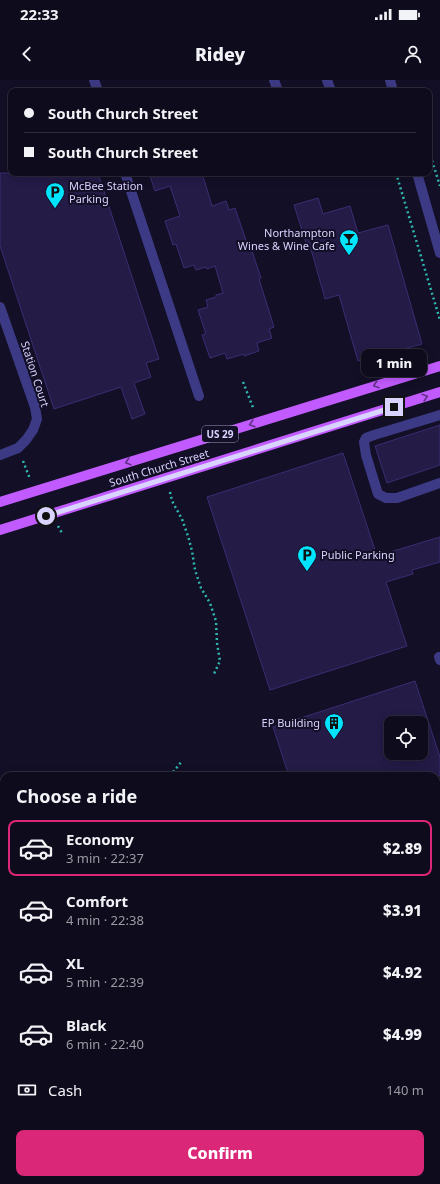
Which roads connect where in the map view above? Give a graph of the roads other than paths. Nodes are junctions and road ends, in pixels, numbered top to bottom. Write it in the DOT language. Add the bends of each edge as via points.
graph roads {
  1 [pos="126,176"];
  2 [pos="418,176"];
  3 [pos="440,253"];
  4 [pos="0,307"];
  5 [pos="440,366"];
  6 [pos="440,392"];
  7 [pos="199,396"];
  8 [pos="440,415"];
  9 [pos="0,455"];
  10 [pos="440,483"];
  11 [pos="0,502"];
  12 [pos="0,530"];
  1 -- 7 [label="street"];
  2 -- 3 [label="street"];
  4 -- 9 [label="street, Station Court" via="37,419 33,430 18,448"];
  5 -- 11 [label="main road, South Church Street / US 29, one-way"];
  12 -- 6 [label="main road, South Church Street / US 29, one-way"];
  8 -- 10 [label="street" via="374,435 366,438 364,442 378,494 386,498 397,498"];
}
